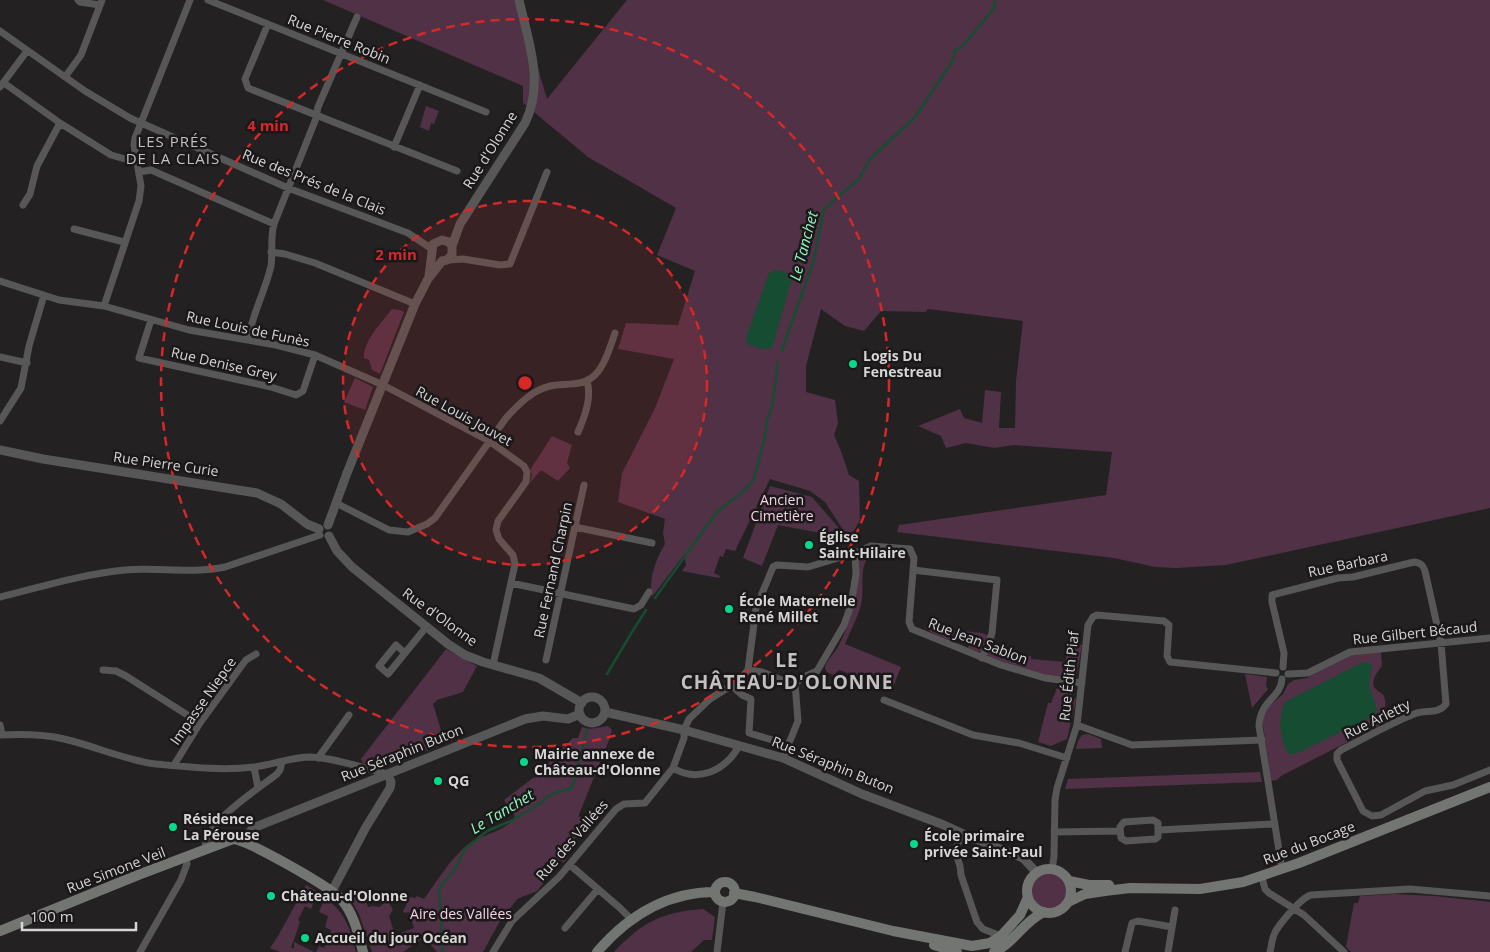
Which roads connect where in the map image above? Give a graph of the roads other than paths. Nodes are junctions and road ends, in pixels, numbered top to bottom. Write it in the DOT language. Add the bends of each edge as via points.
graph roads {
  1 [pos="78,0"];
  2 [pos="190,0"];
  3 [pos="208,0"];
  4 [pos="519,0"];
  5 [pos="101,3"];
  6 [pos="357,17"];
  7 [pos="268,24"];
  8 [pos="0,31"];
  9 [pos="27,51"];
  10 [pos="341,53"];
  11 [pos="65,77"];
  12 [pos="2,85"];
  13 [pos="420,85"];
  14 [pos="486,112"];
  15 [pos="315,115"];
  16 [pos="60,123"];
  17 [pos="141,123"];
  18 [pos="394,147"];
  19 [pos="136,157"];
  20 [pos="457,171"];
  21 [pos="139,172"];
  22 [pos="547,172"];
  23 [pos="288,188"];
  24 [pos="23,205"];
  25 [pos="274,224"];
  26 [pos="460,224"];
  27 [pos="74,229"];
  28 [pos="124,242"];
  29 [pos="436,247"];
  30 [pos="271,252"];
  31 [pos="449,255"];
  32 [pos="428,279"];
  33 [pos="0,281"];
  34 [pos="44,295"];
  35 [pos="415,304"];
  36 [pos="104,306"];
  37 [pos="151,320"];
  38 [pos="615,333"];
  39 [pos="248,340"];
  40 [pos="315,356"];
  41 [pos="0,357"];
  42 [pos="27,363"];
  43 [pos="587,381"];
  44 [pos="383,385"];
  45 [pos="0,421"];
  46 [pos="578,432"];
  47 [pos="489,441"];
  48 [pos="0,450"];
  49 [pos="584,485"];
  50 [pos="336,503"];
  51 [pos="575,527"];
  52 [pos="323,534"];
  53 [pos="652,543"];
  54 [pos="855,553"];
  55 [pos="913,570"];
  56 [pos="511,584"];
  57 [pos="649,592"];
  58 [pos="561,594"];
  59 [pos="0,597"];
  60 [pos="427,626"];
  61 [pos="1490,638"];
  62 [pos="1441,643"];
  63 [pos="405,653"];
  64 [pos="256,654"];
  65 [pos="982,658"];
  66 [pos="546,660"];
  67 [pos="493,665"];
  68 [pos="1283,667"];
  69 [pos="103,670"];
  70 [pos="748,670"];
  71 [pos="1276,673"];
  72 [pos="1288,674"];
  73 [pos="1282,679"];
  74 [pos="795,683"];
  75 [pos="1082,683"];
  76 [pos="732,686"];
  77 [pos="884,700"];
  78 [pos="582,703"];
  79 [pos="605,712"];
  80 [pos="580,714"];
  81 [pos="349,715"];
  82 [pos="200,723"];
  83 [pos="0,725"];
  84 [pos="1077,725"];
  85 [pos="684,730"];
  86 [pos="1,735"];
  87 [pos="1262,740"];
  88 [pos="739,746"];
  89 [pos="789,746"];
  90 [pos="318,758"];
  91 [pos="783,758"];
  92 [pos="1067,758"];
  93 [pos="282,762"];
  94 [pos="174,765"];
  95 [pos="356,766"];
  96 [pos="254,768"];
  97 [pos="673,768"];
  98 [pos="1490,770"];
  99 [pos="388,774"];
  100 [pos="371,780"];
  101 [pos="1490,787"];
  102 [pos="258,788"];
  103 [pos="1274,824"];
  104 [pos="1159,830"];
  105 [pos="1120,831"];
  106 [pos="1054,832"];
  107 [pos="962,833"];
  108 [pos="243,842"];
  109 [pos="206,849"];
  110 [pos="186,858"];
  111 [pos="570,865"];
  112 [pos="1282,869"];
  113 [pos="1052,870"];
  114 [pos="1037,873"];
  115 [pos="1262,876"];
  116 [pos="1069,881"];
  117 [pos="1130,888"];
  118 [pos="598,889"];
  119 [pos="332,891"];
  120 [pos="715,892"];
  121 [pos="734,893"];
  122 [pos="1028,896"];
  123 [pos="1490,896"];
  124 [pos="723,902"];
  125 [pos="1068,902"];
  126 [pos="1294,908"];
  127 [pos="1176,910"];
  128 [pos="1044,912"];
  129 [pos="631,919"];
  130 [pos="1172,927"];
  131 [pos="565,928"];
  132 [pos="0,931"];
  133 [pos="893,931"];
  134 [pos="1001,936"];
  135 [pos="992,949"];
  136 [pos="140,952"];
  137 [pos="363,952"];
  138 [pos="493,952"];
  139 [pos="597,952"];
  140 [pos="717,952"];
  141 [pos="958,952"];
  142 [pos="1125,952"];
  143 [pos="1168,952"];
  144 [pos="1270,952"];
  145 [pos="1344,952"];
  1 -- 5 [label="street"];
  2 -- 17 [label="street"];
  3 -- 7 [label="street, Rue Pierre Robin"];
  4 -- 26 [label="street, Rue d'Olonne" via="534,67 533,105 525,123"];
  5 -- 11 [label="street" via="81,55"];
  6 -- 10 [label="street"];
  7 -- 10 [label="street, Rue Pierre Robin"];
  7 -- 15 [label="street" via="245,79 248,88"];
  8 -- 9 [label="street, Rue des Prés de la Clais"];
  9 -- 11 [label="street, Rue des Prés de la Clais"];
  9 -- 12 [label="street"];
  10 -- 13 [label="street, Rue Pierre Robin"];
  10 -- 15 [label="street"];
  11 -- 17 [label="street, Rue des Prés de la Clais" via="116,111"];
  12 -- 16 [label="street"];
  13 -- 14 [label="street, Rue Pierre Robin"];
  13 -- 18 [label="street"];
  15 -- 18 [label="street"];
  15 -- 23 [label="street"];
  16 -- 19 [label="street" via="111,155 125,160"];
  16 -- 24 [label="street" via="37,166 30,194"];
  17 -- 19 [label="street" via="135,138"];
  17 -- 23 [label="street, Rue des Prés de la Clais"];
  18 -- 20 [label="street"];
  19 -- 21 [label="street"];
  21 -- 25 [label="street" via="151,170"];
  21 -- 28 [label="street" via="139,201"];
  22 -- 31 [label="street" via="510,264"];
  23 -- 25 [label="street"];
  23 -- 29 [label="street, Rue des Prés de la Clais" via="392,226"];
  25 -- 30 [label="street"];
  26 -- 29 [label="street, Rue d'Olonne"];
  26 -- 31 [label="street, Rue d'Olonne"];
  27 -- 28 [label="street"];
  28 -- 36 [label="street"];
  29 -- 31 [label="street" via="436,260"];
  29 -- 31 [label="street" via="449,242"];
  29 -- 32 [label="street, Rue d'Olonne"];
  30 -- 35 [label="street" via="315,263"];
  30 -- 39 [label="street" via="269,274 251,322"];
  31 -- 32 [label="street, Rue d'Olonne"];
  32 -- 35 [label="street, Rue d'Olonne"];
  33 -- 34 [label="street, Rue Louis de Funès"];
  34 -- 36 [label="street, Rue Louis de Funès"];
  34 -- 42 [label="street"];
  35 -- 44 [label="street, Rue d'Olonne"];
  36 -- 37 [label="street, Rue Louis de Funès"];
  37 -- 39 [label="street, Rue Louis de Funès" via="209,335"];
  37 -- 40 [label="street, Rue Denise Grey" via="139,358 296,395 303,391"];
  38 -- 43 [label="street" via="598,372"];
  39 -- 40 [label="street, Rue Louis de Funès"];
  40 -- 44 [label="street, Rue Louis de Funès"];
  41 -- 42 [label="street"];
  42 -- 45 [label="street" via="21,388"];
  43 -- 46 [label="street" via="589,396"];
  43 -- 47 [label="street" via="550,386 534,393 510,413"];
  44 -- 47 [label="street, Rue Louis Jouvet"];
  44 -- 50 [label="street, Rue d'Olonne"];
  47 -- 50 [label="street" via="435,518 418,529 408,532 389,530"];
  47 -- 56 [label="street, Rue Louis Jouvet" via="524,466 527,472 526,482 498,521 496,530 515,559"];
  48 -- 52 [label="street, Rue Pierre Curie" via="257,493 281,504"];
  49 -- 51 [label="street, Rue Fernand Charpin"];
  50 -- 52 [label="street, Rue d'Olonne" via="328,525 332,531"];
  51 -- 53 [label="street"];
  51 -- 58 [label="street, Rue Fernand Charpin"];
  52 -- 59 [label="street" via="213,570 152,569 102,573"];
  52 -- 60 [label="street, Rue d'Olonne" via="352,567"];
  54 -- 55 [label="street, Rue Jean Sablon" via="871,546 908,548 914,555"];
  54 -- 70 [label="street, Rue Jean Sablon" via="808,567 773,567 756,608"];
  54 -- 74 [label="street" via="856,574 844,625 817,671"];
  55 -- 65 [label="street, Rue Jean Sablon" via="909,626"];
  55 -- 65 [label="street" via="997,580 992,633"];
  56 -- 58 [label="street"];
  56 -- 67 [label="street, Rue Louis Jouvet"];
  57 -- 58 [label="street" via="641,605 634,608"];
  58 -- 66 [label="street, Rue Fernand Charpin"];
  60 -- 63 [label="street"];
  60 -- 67 [label="street, Rue d'Olonne" via="466,655"];
  61 -- 62 [label="street, Rue Gilbert Bécaud"];
  62 -- 68 [label="street, Rue Barbara" via="1424,566 1414,562 1272,595 1284,653"];
  62 -- 72 [label="street, Rue Gilbert Bécaud" via="1350,652 1308,673"];
  62 -- 98 [label="street, Rue Arletty" via="1446,701 1442,709 1416,713 1341,750 1337,760 1363,811 1372,816 1380,815 1425,791 1453,785"];
  64 -- 82 [label="street, Impasse Niepce" via="246,660"];
  65 -- 75 [label="street, Rue Jean Sablon" via="1032,675"];
  67 -- 78 [label="street, Rue d'Olonne" via="540,678"];
  68 -- 71 [label="street"];
  68 -- 72 [label="street"];
  69 -- 82 [label="street" via="126,676"];
  70 -- 74 [label="street"];
  70 -- 76 [label="street"];
  71 -- 73 [label="street"];
  71 -- 75 [label="street, Rue Édith Piaf" via="1170,662 1167,660 1169,625 1164,621 1097,615 1088,625"];
  72 -- 73 [label="street"];
  73 -- 87 [label="street" via="1280,689 1261,712"];
  74 -- 89 [label="street" via="798,720"];
  75 -- 84 [label="street, Rue Édith Piaf"];
  76 -- 85 [label="street" via="710,699"];
  76 -- 89 [label="street" via="742,696 751,699 749,733"];
  77 -- 92 [label="street" via="973,735 1019,743"];
  78 -- 79 [label="street" via="588,698 597,698"];
  78 -- 80 [label="street"];
  79 -- 80 [label="street" via="601,720 594,723 585,721"];
  79 -- 85 [label="street, Rue Séraphin Buton"];
  80 -- 99 [label="street, Rue Séraphin Buton" via="568,719 542,716 525,719"];
  81 -- 90 [label="street"];
  82 -- 94 [label="street, Impasse Niepce"];
  83 -- 86 [label="street"];
  84 -- 87 [label="street" via="1132,745"];
  84 -- 92 [label="street, Rue Édith Piaf"];
  85 -- 88 [label="street, Rue Séraphin Buton"];
  85 -- 97 [label="street, Rue des Vallées"];
  86 -- 94 [label="street" via="60,738 134,760"];
  87 -- 103 [label="street"];
  88 -- 91 [label="street, Rue Séraphin Buton"];
  88 -- 97 [label="street" via="727,760 704,775 690,775"];
  89 -- 91 [label="street"];
  90 -- 93 [label="street" via="295,758"];
  90 -- 95 [label="street"];
  91 -- 107 [label="street, Rue Séraphin Buton" via="862,794"];
  92 -- 106 [label="street, Rue Édith Piaf" via="1055,800"];
  93 -- 96 [label="street"];
  93 -- 102 [label="street" via="280,770"];
  94 -- 96 [label="street"];
  95 -- 99 [label="street"];
  95 -- 100 [label="street"];
  96 -- 102 [label="street"];
  97 -- 111 [label="street, Rue des Vallées" via="645,802 624,804 616,809"];
  99 -- 100 [label="street, Rue Séraphin Buton"];
  99 -- 119 [label="street" via="390,788"];
  100 -- 108 [label="street, Rue Séraphin Buton" via="253,828"];
  101 -- 112 [label="main road, Rue du Bocage"];
  102 -- 109 [label="street" via="219,821 204,842"];
  103 -- 104 [label="street"];
  103 -- 112 [label="street"];
  104 -- 105 [label="street" via="1158,823 1153,820 1124,822"];
  104 -- 105 [label="street" via="1155,839 1126,841 1121,838"];
  105 -- 106 [label="street"];
  106 -- 113 [label="street, Rue Édith Piaf"];
  107 -- 114 [label="street, Rue Séraphin Buton" via="1023,858"];
  107 -- 134 [label="street" via="956,855 977,922 983,929"];
  108 -- 109 [label="main road, Rue Simone Veil" via="234,839"];
  108 -- 119 [label="main road"];
  109 -- 110 [label="main road, Rue Simone Veil"];
  110 -- 132 [label="main road, Rue Simone Veil"];
  110 -- 136 [label="street" via="181,880"];
  111 -- 118 [label="street"];
  111 -- 138 [label="street, Rue des Vallées" via="512,921"];
  112 -- 115 [label="main road, Rue du Bocage"];
  113 -- 114 [label="main road"];
  113 -- 116 [label="main road" via="1062,873"];
  114 -- 122 [label="main road" via="1029,884"];
  115 -- 117 [label="main road, Rue du Bocage" via="1200,890"];
  115 -- 126 [label="street" via="1269,893"];
  116 -- 117 [label="main road, Rue du Bocage"];
  116 -- 125 [label="main road" via="1071,892"];
  117 -- 125 [label="main road, Rue du Bocage" via="1085,894"];
  118 -- 129 [label="street"];
  118 -- 131 [label="street"];
  119 -- 137 [label="main road" via="350,911"];
  120 -- 121 [label="main road" via="717,886 725,882 733,887"];
  120 -- 124 [label="main road" via="718,900"];
  120 -- 129 [label="main road" via="693,893 668,900"];
  121 -- 124 [label="main road" via="732,898"];
  121 -- 133 [label="main road"];
  122 -- 128 [label="main road" via="1034,907"];
  122 -- 134 [label="main road" via="1020,915"];
  123 -- 126 [label="street" via="1422,889 1311,894"];
  124 -- 140 [label="street"];
  125 -- 128 [label="main road" via="1058,911"];
  126 -- 144 [label="street" via="1277,928"];
  126 -- 145 [label="street"];
  127 -- 130 [label="street"];
  128 -- 135 [label="main road" via="1008,942"];
  129 -- 139 [label="main road"];
  130 -- 142 [label="street" via="1138,921 1132,923"];
  130 -- 143 [label="street"];
  133 -- 135 [label="main road"];
  133 -- 141 [label="main road"];
  134 -- 135 [label="main road"];
}
